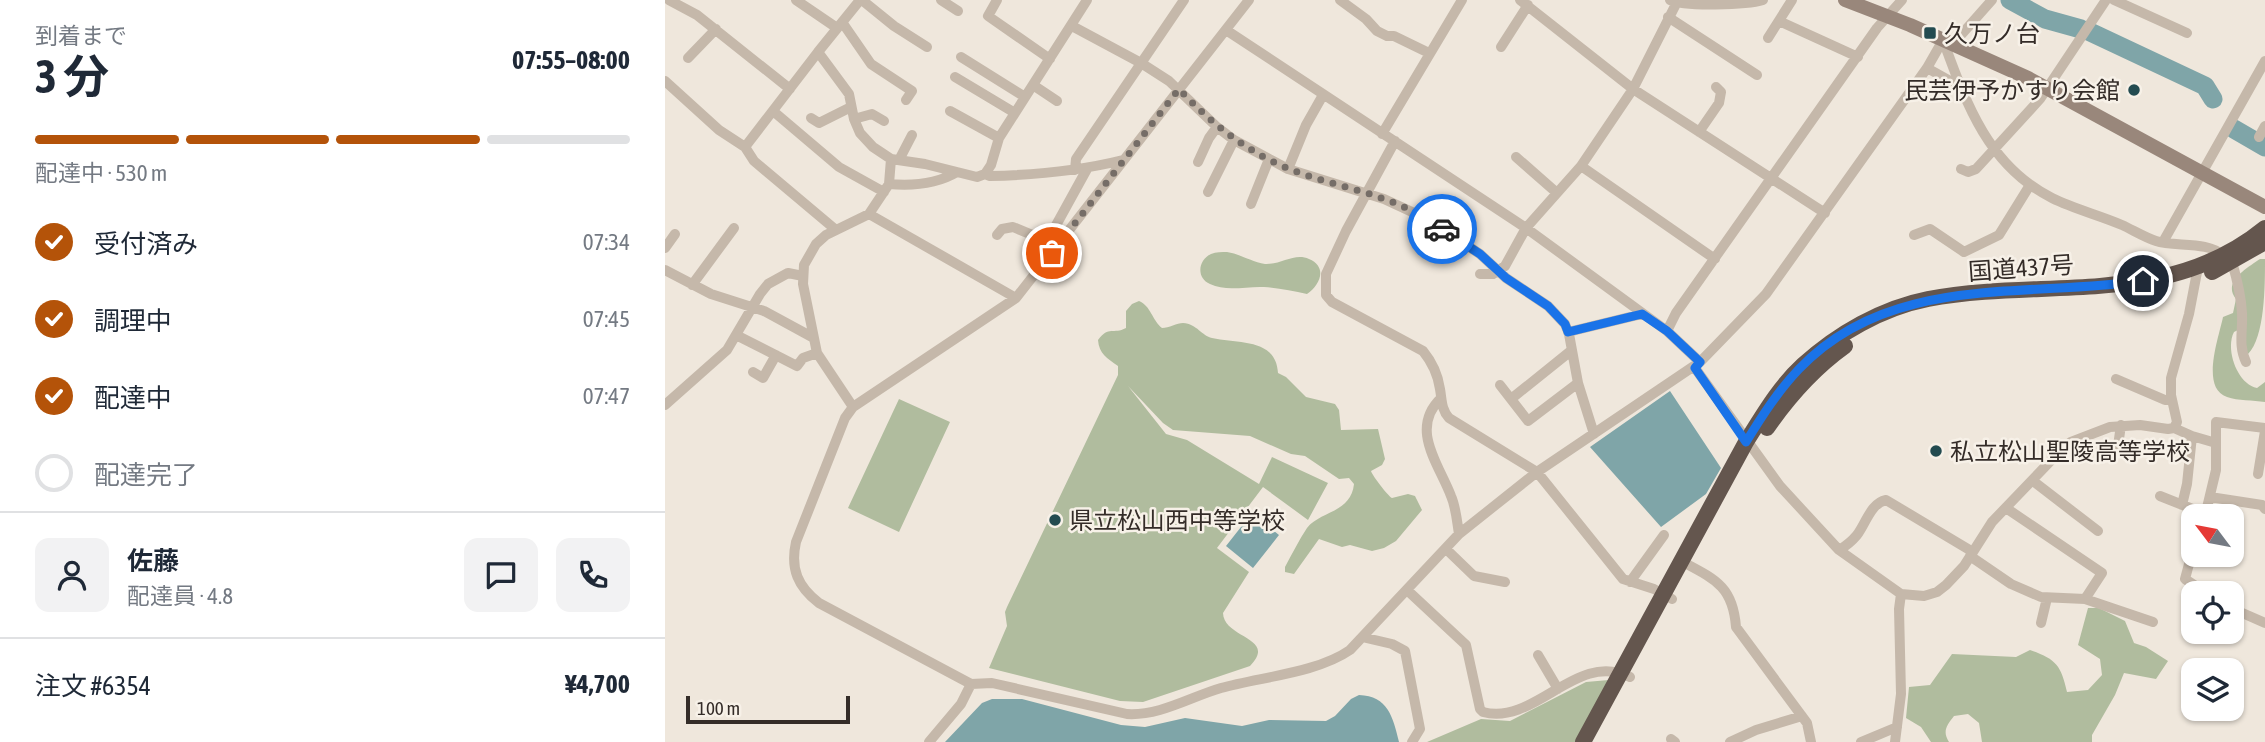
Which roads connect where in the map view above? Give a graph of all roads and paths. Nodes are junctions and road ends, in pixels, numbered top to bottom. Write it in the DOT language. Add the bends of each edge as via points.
graph roads {
  1 [pos="669,0"];
  2 [pos="796,0"];
  3 [pos="861,0"];
  4 [pos="997,0"];
  5 [pos="1087,0"];
  6 [pos="1184,0"];
  7 [pos="1249,0"];
  8 [pos="1340,0"];
  9 [pos="1462,0"];
  10 [pos="1763,0"];
  11 [pos="1792,0"];
  12 [pos="1845,0"];
  13 [pos="1902,0"];
  14 [pos="1992,0"];
  15 [pos="2106,0"];
  16 [pos="2114,0"];
  17 [pos="1675,1"];
  18 [pos="1529,3"];
  19 [pos="1357,5"];
  20 [pos="950,6"];
  21 [pos="944,16"];
  22 [pos="1887,16"];
  23 [pos="1668,18"];
  24 [pos="1779,21"];
  25 [pos="840,25"];
  26 [pos="1072,26"];
  27 [pos="716,29"];
  28 [pos="1226,30"];
  29 [pos="2187,33"];
  30 [pos="1768,38"];
  31 [pos="1948,42"];
  32 [pos="927,47"];
  33 [pos="1501,47"];
  34 [pos="818,52"];
  35 [pos="1429,52"];
  36 [pos="961,57"];
  37 [pos="1858,57"];
  38 [pos="688,58"];
  39 [pos="1050,59"];
  40 [pos="2265,61"];
  41 [pos="1141,63"];
  42 [pos="1927,68"];
  43 [pos="1757,75"];
  44 [pos="955,77"];
  45 [pos="665,81"];
  46 [pos="1033,85"];
  47 [pos="1716,87"];
  48 [pos="1961,87"];
  49 [pos="2047,88"];
  50 [pos="790,89"];
  51 [pos="1179,89"];
  52 [pos="1633,89"];
  53 [pos="1323,95"];
  54 [pos="1025,97"];
  55 [pos="906,100"];
  56 [pos="1057,101"];
  57 [pos="851,107"];
  58 [pos="773,111"];
  59 [pos="950,111"];
  60 [pos="1015,113"];
  61 [pos="811,118"];
  62 [pos="854,119"];
  63 [pos="884,121"];
  64 [pos="2262,123"];
  65 [pos="1217,127"];
  66 [pos="1699,132"];
  67 [pos="1382,134"];
  68 [pos="912,135"];
  69 [pos="2259,137"];
  70 [pos="999,138"];
  71 [pos="1234,140"];
  72 [pos="1395,141"];
  73 [pos="745,147"];
  74 [pos="1995,150"];
  75 [pos="1516,157"];
  76 [pos="1269,159"];
  77 [pos="895,160"];
  78 [pos="1123,160"];
  79 [pos="1198,162"];
  80 [pos="1581,166"];
  81 [pos="1087,169"];
  82 [pos="1288,169"];
  83 [pos="1961,169"];
  84 [pos="1075,170"];
  85 [pos="957,172"];
  86 [pos="2204,173"];
  87 [pos="985,174"];
  88 [pos="1772,178"];
  89 [pos="2030,185"];
  90 [pos="886,188"];
  91 [pos="1208,192"];
  92 [pos="1557,193"];
  93 [pos="1367,194"];
  94 [pos="1251,204"];
  95 [pos="2265,207"];
  96 [pos="1825,213"];
  97 [pos="869,214"];
  98 [pos="734,228"];
  99 [pos="1526,228"];
  100 [pos="2265,228"];
  101 [pos="835,230"];
  102 [pos="675,234"];
  103 [pos="1914,235"];
  104 [pos="997,236"];
  105 [pos="707,242"];
  106 [pos="1047,242"];
  107 [pos="2163,242"];
  108 [pos="2264,245"];
  109 [pos="665,248"];
  110 [pos="718,249"];
  111 [pos="1715,259"];
  112 [pos="2227,259"];
  113 [pos="665,270"];
  114 [pos="1499,271"];
  115 [pos="1037,272"];
  116 [pos="2197,273"];
  117 [pos="1480,274"];
  118 [pos="803,276"];
  119 [pos="692,285"];
  120 [pos="1016,298"];
  121 [pos="751,309"];
  122 [pos="1642,314"];
  123 [pos="1667,331"];
  124 [pos="1568,332"];
  125 [pos="736,335"];
  126 [pos="812,337"];
  127 [pos="1572,351"];
  128 [pos="817,353"];
  129 [pos="776,355"];
  130 [pos="2246,362"];
  131 [pos="1697,365"];
  132 [pos="753,372"];
  133 [pos="2116,379"];
  134 [pos="1578,383"];
  135 [pos="1500,385"];
  136 [pos="1441,397"];
  137 [pos="1511,399"];
  138 [pos="2172,400"];
  139 [pos="665,405"];
  140 [pos="853,407"];
  141 [pos="2121,425"];
  142 [pos="2174,428"];
  143 [pos="2265,430"];
  144 [pos="1594,434"];
  145 [pos="2192,436"];
  146 [pos="2216,443"];
  147 [pos="1749,446"];
  148 [pos="2117,453"];
  149 [pos="1537,472"];
  150 [pos="2258,474"];
  151 [pos="2033,481"];
  152 [pos="2160,496"];
  153 [pos="2210,497"];
  154 [pos="2182,504"];
  155 [pos="2208,504"];
  156 [pos="2181,505"];
  157 [pos="2006,508"];
  158 [pos="2265,509"];
  159 [pos="2098,531"];
  160 [pos="1459,534"];
  161 [pos="1664,535"];
  162 [pos="1446,549"];
  163 [pos="1839,550"];
  164 [pos="1972,554"];
  165 [pos="1685,563"];
  166 [pos="1505,582"];
  167 [pos="1630,582"];
  168 [pos="1407,590"];
  169 [pos="1901,594"];
  170 [pos="1668,596"];
  171 [pos="2047,598"];
  172 [pos="2085,599"];
  173 [pos="2244,614"];
  174 [pos="2153,622"];
  175 [pos="2041,623"];
  176 [pos="2265,623"];
  177 [pos="1362,637"];
  178 [pos="1538,655"];
  179 [pos="1626,675"];
  180 [pos="971,684"];
  181 [pos="1558,689"];
  182 [pos="1802,716"];
  183 [pos="1897,727"];
  184 [pos="929,742"];
  185 [pos="1412,742"];
  186 [pos="1583,742"];
  187 [pos="1595,742"];
  188 [pos="1730,742"];
  189 [pos="1811,742"];
  190 [pos="1861,742"];
  191 [pos="1895,742"];
  1 -- 27 [label="street"];
  2 -- 25 [label="street"];
  3 -- 25 [label="street"];
  3 -- 32 [label="street"];
  4 -- 39 [label="street" via="988,16"];
  5 -- 26 [label="street"];
  6 -- 41 [label="street"];
  7 -- 28 [label="street"];
  8 -- 19 [label="street"];
  9 -- 35 [label="street"];
  10 -- 17 [label="street"];
  11 -- 24 [label="street"];
  12 -- 22 [label="main road"];
  13 -- 22 [label="street"];
  14 -- 31 [label="street"];
  15 -- 49 [label="street"];
  16 -- 29 [label="street"];
  17 -- 23 [label="street"];
  18 -- 33 [label="street"];
  18 -- 52 [label="street"];
  19 -- 35 [label="street" via="1377,31"];
  20 -- 21 [label="street"];
  22 -- 31 [label="main road"];
  22 -- 37 [label="street"];
  23 -- 43 [label="street"];
  23 -- 52 [label="street"];
  24 -- 30 [label="street"];
  24 -- 37 [label="street"];
  25 -- 34 [label="street"];
  25 -- 55 [label="street" via="871,64 912,91"];
  26 -- 39 [label="street"];
  26 -- 41 [label="street"];
  27 -- 38 [label="street"];
  27 -- 50 [label="street"];
  28 -- 51 [label="street"];
  28 -- 53 [label="street"];
  31 -- 42 [label="street"];
  31 -- 48 [label="street"];
  31 -- 49 [label="main road"];
  34 -- 50 [label="street"];
  34 -- 57 [label="street" via="849,94"];
  35 -- 67 [label="street"];
  36 -- 54 [label="street"];
  37 -- 88 [label="street"];
  39 -- 46 [label="street"];
  40 -- 86 [label="street"];
  41 -- 51 [label="street"];
  41 -- 84 [label="street" via="1076,159"];
  42 -- 48 [label="street"];
  42 -- 96 [label="street"];
  44 -- 60 [label="street"];
  45 -- 73 [label="street"];
  46 -- 54 [label="street"];
  46 -- 56 [label="street"];
  47 -- 66 [label="street" via="1721,92 1719,103"];
  48 -- 74 [label="street" via="1979,129"];
  49 -- 74 [label="street"];
  49 -- 86 [label="main road"];
  50 -- 58 [label="street"];
  51 -- 65 [label="street"];
  51 -- 78 [label="street"];
  52 -- 66 [label="street"];
  52 -- 80 [label="street"];
  53 -- 67 [label="street"];
  53 -- 82 [label="street"];
  54 -- 60 [label="street"];
  57 -- 61 [label="street" via="819,123"];
  57 -- 62 [label="street"];
  58 -- 73 [label="street"];
  58 -- 90 [label="street" via="855,178"];
  59 -- 70 [label="street"];
  60 -- 70 [label="street"];
  62 -- 63 [label="street" via="872,114"];
  62 -- 77 [label="street" via="873,147"];
  64 -- 69 [label="street"];
  65 -- 71 [label="street"];
  65 -- 79 [label="street"];
  66 -- 88 [label="street"];
  67 -- 72 [label="street"];
  68 -- 77 [label="street"];
  70 -- 87 [label="street"];
  71 -- 76 [label="street"];
  71 -- 91 [label="street"];
  72 -- 93 [label="street"];
  72 -- 99 [label="street"];
  73 -- 101 [label="street" via="754,161"];
  74 -- 83 [label="street" via="1976,169"];
  74 -- 89 [label="street"];
  75 -- 92 [label="street"];
  76 -- 82 [label="street"];
  76 -- 94 [label="street"];
  77 -- 85 [label="street"];
  77 -- 90 [label="street"];
  78 -- 81 [label="street"];
  78 -- 115 [label="street"];
  80 -- 92 [label="street"];
  80 -- 111 [label="street"];
  81 -- 84 [label="street"];
  81 -- 106 [label="street"];
  82 -- 93 [label="street"];
  84 -- 87 [label="street" via="1029,176"];
  85 -- 87 [label="street"];
  85 -- 90 [label="street" via="944,180"];
  86 -- 95 [label="main road"];
  86 -- 107 [label="street"];
  88 -- 96 [label="street"];
  88 -- 111 [label="street"];
  89 -- 103 [label="street" via="1999,235 1964,252 1930,229"];
  89 -- 107 [label="street" via="2069,206"];
  90 -- 97 [label="street"];
  92 -- 99 [label="street"];
  93 -- 114 [label="street" via="1425,218"];
  93 -- 136 [label="street" via="1326,274 1327,295 1332,302 1423,351 1436,373"];
  96 -- 131 [label="street" via="1766,294"];
  97 -- 101 [label="street"];
  97 -- 120 [label="street"];
  98 -- 110 [label="street"];
  99 -- 114 [label="street"];
  99 -- 122 [label="street"];
  100 -- 112 [label="highway, 国道437号"];
  101 -- 118 [label="street" via="816,244"];
  102 -- 109 [label="street"];
  104 -- 106 [label="street" via="1013,226"];
  105 -- 110 [label="street"];
  106 -- 115 [label="street"];
  107 -- 112 [label="street" via="2212,248"];
  108 -- 112 [label="highway, 国道437号"];
  110 -- 119 [label="street"];
  111 -- 123 [label="street"];
  112 -- 116 [label="highway, 国道437号"];
  112 -- 130 [label="street" via="2239,287 2240,350"];
  113 -- 119 [label="street"];
  114 -- 117 [label="street"];
  114 -- 124 [label="street" via="1557,314"];
  115 -- 120 [label="street"];
  116 -- 138 [label="street" via="2171,378"];
  116 -- 147 [label="highway, 国道437号" via="2138,282 1966,294 1894,309 1837,338 1801,366 1773,400"];
  118 -- 121 [label="street" via="787,273 778,277"];
  118 -- 126 [label="street"];
  119 -- 121 [label="street"];
  120 -- 140 [label="street"];
  121 -- 125 [label="street"];
  121 -- 126 [label="street" via="764,311"];
  122 -- 123 [label="street"];
  122 -- 124 [label="street"];
  123 -- 131 [label="street"];
  124 -- 127 [label="street"];
  125 -- 129 [label="street"];
  125 -- 139 [label="street" via="727,350"];
  126 -- 128 [label="street"];
  127 -- 134 [label="street"];
  127 -- 137 [label="street"];
  128 -- 129 [label="street" via="797,366"];
  128 -- 140 [label="street"];
  129 -- 132 [label="street" via="763,378"];
  131 -- 144 [label="street"];
  131 -- 147 [label="street"];
  133 -- 138 [label="street"];
  134 -- 137 [label="street" via="1528,421"];
  134 -- 144 [label="street"];
  135 -- 137 [label="street"];
  136 -- 149 [label="street" via="1449,418"];
  136 -- 160 [label="street" via="1428,419 1429,449 1452,498"];
  138 -- 142 [label="street"];
  140 -- 180 [label="street" via="837,434 796,542 792,557 799,583 820,603"];
  141 -- 142 [label="street"];
  141 -- 148 [label="street"];
  141 -- 151 [label="street" via="2071,442"];
  142 -- 145 [label="street"];
  143 -- 146 [label="street" via="2216,422"];
  143 -- 150 [label="street"];
  144 -- 149 [label="street"];
  145 -- 146 [label="street"];
  145 -- 154 [label="street"];
  146 -- 153 [label="street"];
  147 -- 163 [label="street"];
  147 -- 165 [label="highway, 国道437号"];
  149 -- 160 [label="street"];
  149 -- 167 [label="street" via="1617,574"];
  151 -- 157 [label="street"];
  151 -- 159 [label="street"];
  152 -- 156 [label="street"];
  153 -- 155 [label="street"];
  153 -- 158 [label="street"];
  157 -- 164 [label="street"];
  157 -- 172 [label="street" via="2102,573"];
  160 -- 162 [label="street"];
  161 -- 167 [label="street"];
  162 -- 166 [label="street" via="1474,576"];
  162 -- 168 [label="street"];
  163 -- 164 [label="street" via="1858,534 1876,505 1886,500"];
  163 -- 169 [label="street"];
  164 -- 169 [label="street" via="1937,592"];
  164 -- 171 [label="street" via="2011,584"];
  165 -- 170 [label="highway, 国道437号"];
  165 -- 182 [label="street" via="1730,598 1736,627"];
  167 -- 170 [label="street"];
  168 -- 177 [label="street"];
  168 -- 181 [label="street" via="1466,645 1483,712 1509,714"];
  169 -- 183 [label="street" via="1902,694"];
  170 -- 179 [label="highway, 国道437号"];
  171 -- 172 [label="street"];
  171 -- 175 [label="street"];
  172 -- 174 [label="street"];
  173 -- 176 [label="street"];
  177 -- 180 [label="street" via="1329,662 1243,682 1138,715 992,683"];
  177 -- 185 [label="street" via="1392,643 1405,651 1420,729"];
  178 -- 181 [label="street"];
  179 -- 181 [label="street" via="1608,670 1587,674"];
  179 -- 186 [label="highway, 国道437号"];
  179 -- 187 [label="highway, 国道437号"];
  180 -- 184 [label="street" via="961,704"];
  182 -- 188 [label="street"];
  182 -- 189 [label="street"];
  183 -- 190 [label="street"];
  183 -- 191 [label="street"];
}
